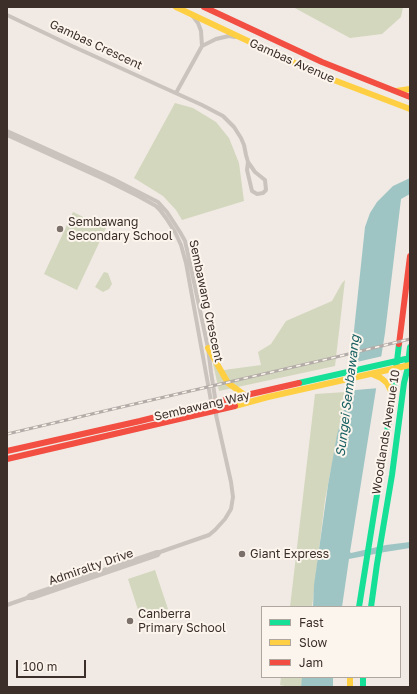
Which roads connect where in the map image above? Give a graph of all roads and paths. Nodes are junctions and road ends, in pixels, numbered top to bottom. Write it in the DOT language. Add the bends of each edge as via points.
graph roads {
  1 [pos="176,7"];
  2 [pos="204,7"];
  3 [pos="7,15"];
  4 [pos="192,15"];
  5 [pos="238,37"];
  6 [pos="202,46"];
  7 [pos="410,89"];
  8 [pos="394,91"];
  9 [pos="176,93"];
  10 [pos="410,97"];
  11 [pos="402,106"];
  12 [pos="410,109"];
  13 [pos="410,114"];
  14 [pos="7,131"];
  15 [pos="7,135"];
  16 [pos="248,162"];
  17 [pos="410,256"];
  18 [pos="410,347"];
  19 [pos="208,348"];
  20 [pos="409,362"];
  21 [pos="397,364"];
  22 [pos="372,374"];
  23 [pos="410,376"];
  24 [pos="335,379"];
  25 [pos="404,383"];
  26 [pos="393,395"];
  27 [pos="246,396"];
  28 [pos="214,403"];
  29 [pos="215,412"];
  30 [pos="7,451"];
  31 [pos="7,459"];
  32 [pos="7,605"];
  33 [pos="358,606"];
  34 [pos="371,606"];
  1 -- 4 [label="main road, Gambas Avenue"];
  2 -- 8 [label="main road, Gambas Avenue" via="322,62"];
  3 -- 9 [label="street, Gambas Crescent"];
  4 -- 5 [label="main road, Gambas Avenue"];
  4 -- 6 [label="street" via="201,32"];
  5 -- 6 [label="street" via="216,39"];
  5 -- 11 [label="main road, Gambas Avenue" via="318,74"];
  6 -- 9 [label="street"];
  7 -- 8 [label="main road"];
  8 -- 10 [label="main road, Gambas Avenue"];
  9 -- 16 [label="street, Gambas Crescent" via="223,116 241,138"];
  11 -- 12 [label="main road, Gambas Avenue"];
  11 -- 13 [label="main road"];
  14 -- 19 [label="street, Sembawang Crescent" via="158,202 185,241"];
  15 -- 28 [label="street, Sembawang Crescent" via="106,180 160,210 175,232 184,253"];
  16 -- 16 [label="street, Gambas Crescent" via="265,180 266,190 263,193 257,194 252,191 247,170"];
  17 -- 21 [label="main road, Woodlands Avenue 10"];
  18 -- 20 [label="main road, Woodlands Avenue 10"];
  19 -- 27 [label="main road" via="228,383"];
  19 -- 28 [label="street, Sembawang Crescent"];
  20 -- 21 [label="main road"];
  20 -- 25 [label="main road, Woodlands Avenue 10"];
  21 -- 22 [label="main road, Sembawang Way"];
  21 -- 24 [label="main road, Sembawang Way" via="381,365"];
  21 -- 26 [label="main road, Woodlands Avenue 10"];
  22 -- 24 [label="main road, Sembawang Way"];
  22 -- 26 [label="main road" via="387,383"];
  23 -- 25 [label="main road"];
  24 -- 27 [label="main road, Sembawang Way"];
  24 -- 29 [label="main road, Sembawang Way"];
  25 -- 34 [label="main road, Woodlands Avenue 10"];
  26 -- 33 [label="main road, Woodlands Avenue 10"];
  27 -- 28 [label="main road, Sembawang Way"];
  28 -- 29 [label="street, Sembawang Crescent"];
  28 -- 30 [label="main road, Sembawang Way"];
  29 -- 31 [label="main road, Sembawang Way"];
  29 -- 32 [label="street, Admiralty Drive" via="233,497 231,509 221,525 209,535 144,560"];
}
